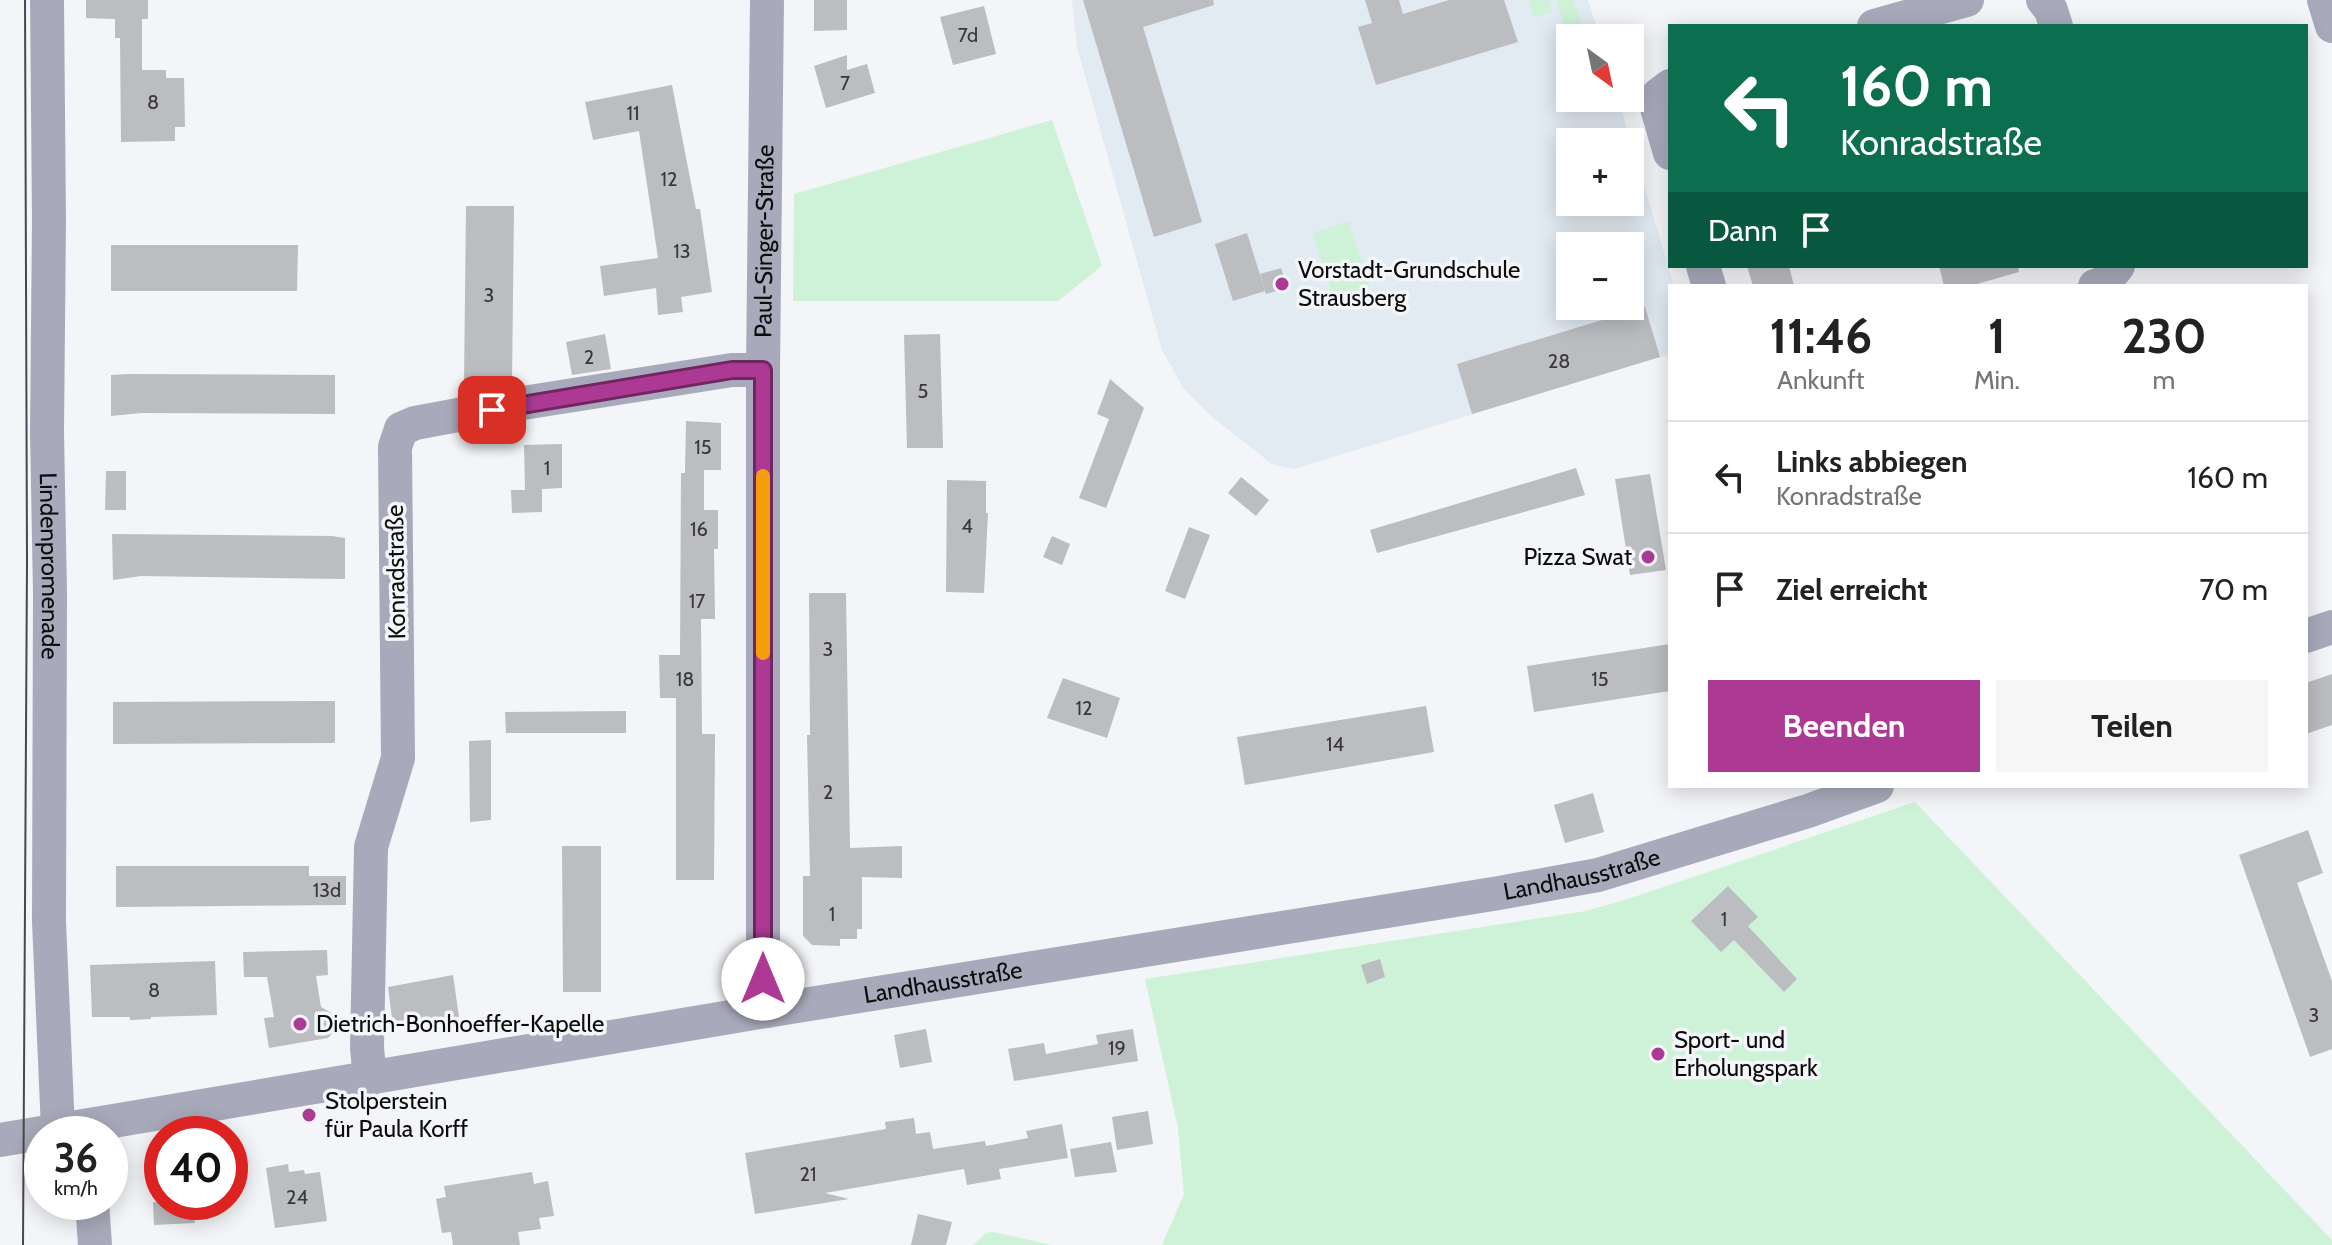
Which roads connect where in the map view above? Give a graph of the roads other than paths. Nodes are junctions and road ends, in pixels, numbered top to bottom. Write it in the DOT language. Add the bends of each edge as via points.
graph roads {
  1 [pos="47,0"];
  2 [pos="767,0"];
  3 [pos="1967,0"];
  4 [pos="2043,0"];
  5 [pos="2324,0"];
  6 [pos="1881,24"];
  7 [pos="2055,24"];
  8 [pos="2332,26"];
  9 [pos="1668,88"];
  10 [pos="1668,146"];
  11 [pos="2116,268"];
  12 [pos="2103,284"];
  13 [pos="763,370"];
  14 [pos="2332,627"];
  15 [pos="2308,635"];
  16 [pos="1865,788"];
  17 [pos="766,1011"];
  18 [pos="370,1079"];
  19 [pos="74,1116"];
  20 [pos="128,1121"];
  21 [pos="24,1137"];
  22 [pos="0,1140"];
  23 [pos="93,1220"];
  24 [pos="95,1245"];
  1 -- 19 [label="street, Lindenpromenade" via="49,922"];
  2 -- 13 [label="street, Paul-Singer-Straße"];
  3 -- 6 [label="street"];
  4 -- 7 [label="street"];
  5 -- 8 [label="street"];
  9 -- 10 [label="street" via="1658,95 1657,108"];
  11 -- 12 [label="street"];
  13 -- 17 [label="street, Paul-Singer-Straße"];
  13 -- 18 [label="street, Konradstraße" via="732,370 523,403 401,429 395,447 398,758 371,847"];
  14 -- 15 [label="street"];
  16 -- 17 [label="street, Landhausstraße" via="1781,820 1598,875"];
  17 -- 18 [label="street, Landhausstraße"];
  18 -- 20 [label="street, Landhausstraße"];
  21 -- 22 [label="street, Landhausstraße"];
  23 -- 24 [label="street"];
}
